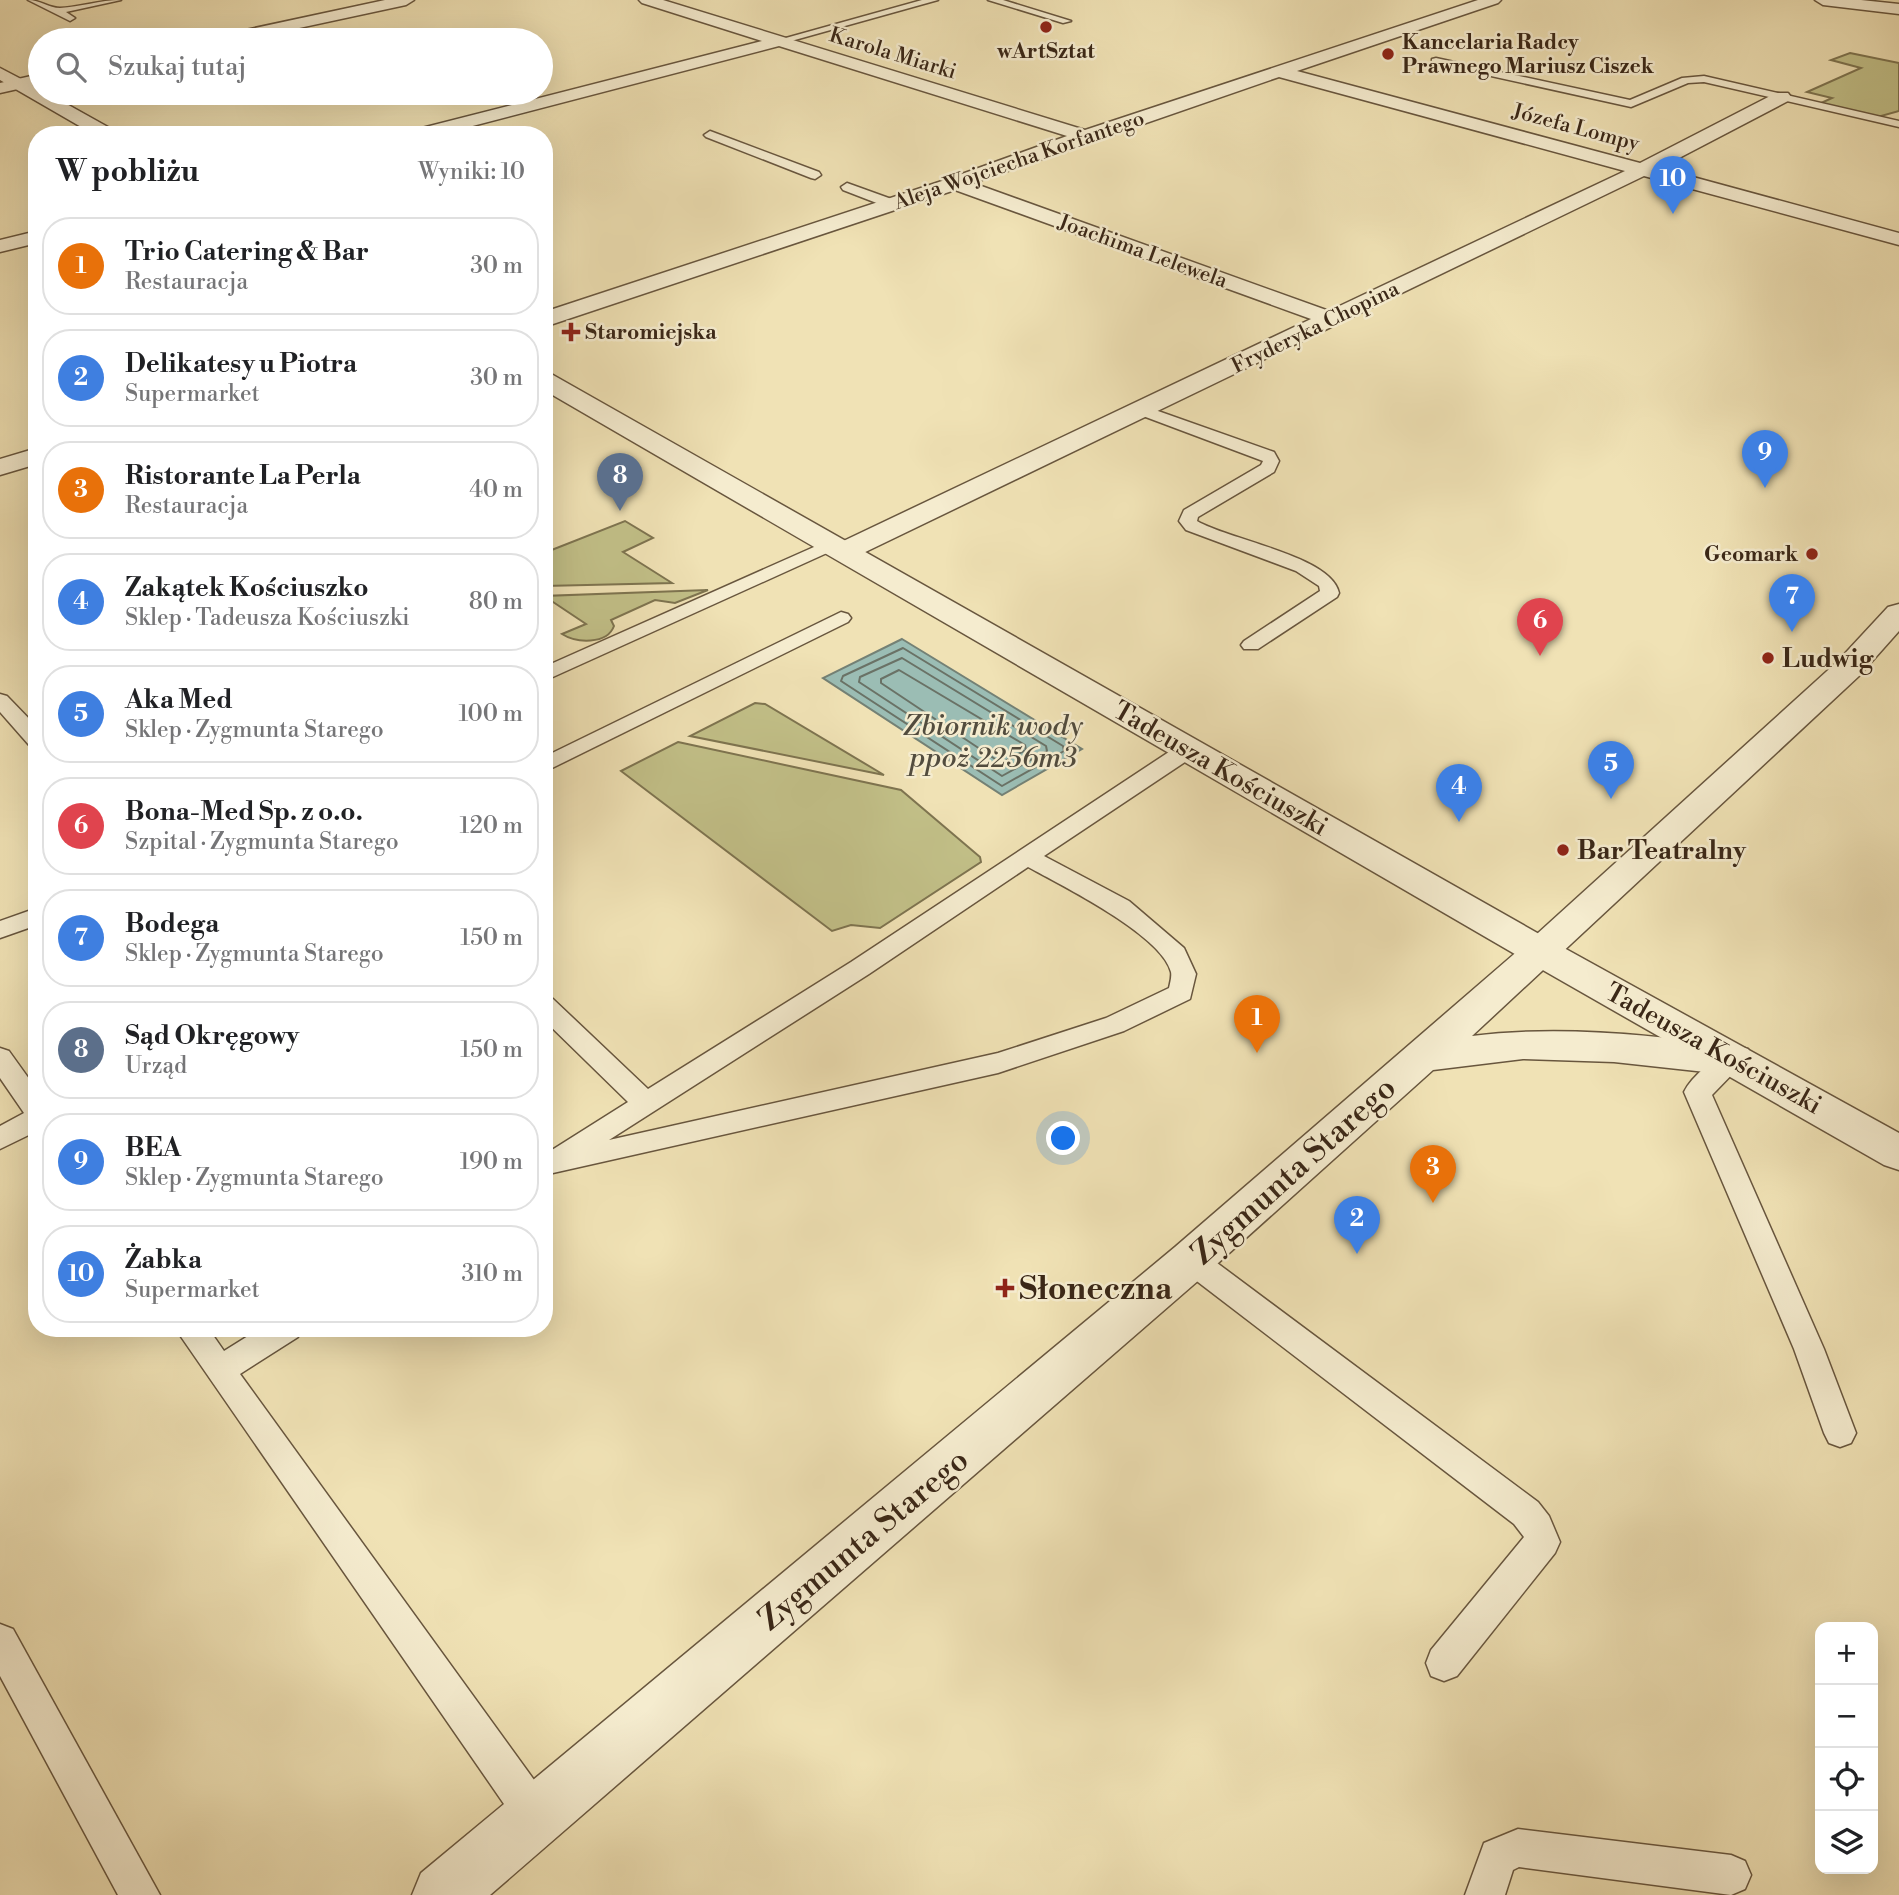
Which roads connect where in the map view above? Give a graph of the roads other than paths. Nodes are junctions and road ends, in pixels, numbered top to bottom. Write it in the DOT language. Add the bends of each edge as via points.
graph roads {
  1 [pos="33,0"];
  2 [pos="116,0"];
  3 [pos="406,0"];
  4 [pos="647,0"];
  5 [pos="933,0"];
  6 [pos="993,0"];
  7 [pos="1493,0"];
  8 [pos="1823,0"];
  9 [pos="1899,9"];
  10 [pos="58,11"];
  11 [pos="70,18"];
  12 [pos="1066,20"];
  13 [pos="277,28"];
  14 [pos="780,41"];
  15 [pos="1436,61"];
  16 [pos="1281,72"];
  17 [pos="0,73"];
  18 [pos="28,82"];
  19 [pos="19,84"];
  20 [pos="0,88"];
  21 [pos="28,89"];
  22 [pos="1782,97"];
  23 [pos="553,100"];
  24 [pos="56,105"];
  25 [pos="532,105"];
  26 [pos="1899,124"];
  27 [pos="93,126"];
  28 [pos="451,126"];
  29 [pos="710,135"];
  30 [pos="1085,136"];
  31 [pos="1644,169"];
  32 [pos="815,175"];
  33 [pos="955,184"];
  34 [pos="847,187"];
  35 [pos="892,204"];
  36 [pos="28,239"];
  37 [pos="1899,239"];
  38 [pos="0,246"];
  39 [pos="553,317"];
  40 [pos="1331,319"];
  41 [pos="553,385"];
  42 [pos="1141,410"];
  43 [pos="28,459"];
  44 [pos="0,467"];
  45 [pos="839,547"];
  46 [pos="1899,613"];
  47 [pos="841,618"];
  48 [pos="1251,646"];
  49 [pos="553,671"];
  50 [pos="0,700"];
  51 [pos="28,730"];
  52 [pos="1189,749"];
  53 [pos="553,762"];
  54 [pos="1028,857"];
  55 [pos="28,919"];
  56 [pos="0,930"];
  57 [pos="1541,952"];
  58 [pos="553,1013"];
  59 [pos="1421,1057"];
  60 [pos="0,1058"];
  61 [pos="1733,1060"];
  62 [pos="28,1098"];
  63 [pos="646,1103"];
  64 [pos="28,1124"];
  65 [pos="0,1138"];
  66 [pos="1899,1153"];
  67 [pos="553,1162"];
  68 [pos="553,1164"];
  69 [pos="1191,1261"];
  70 [pos="196,1337"];
  71 [pos="273,1337"];
  72 [pos="220,1370"];
  73 [pos="1840,1433"];
  74 [pos="0,1641"];
  75 [pos="1444,1662"];
  76 [pos="536,1816"];
  77 [pos="1731,1875"];
  78 [pos="140,1895"];
  79 [pos="443,1895"];
  80 [pos="1485,1895"];
  1 -- 10 [label="lane"];
  2 -- 10 [label="lane"];
  3 -- 13 [label="street"];
  4 -- 14 [label="street, Karola Miarki"];
  5 -- 14 [label="lane"];
  6 -- 12 [label="lane"];
  7 -- 16 [label="street, Aleja Wojciecha Korfantego"];
  8 -- 9 [label="street"];
  10 -- 11 [label="lane"];
  14 -- 23 [label="street"];
  14 -- 30 [label="street, Karola Miarki"];
  15 -- 22 [label="lane" via="1631,104 1693,79"];
  16 -- 30 [label="street, Aleja Wojciecha Korfantego"];
  16 -- 31 [label="street, Józefa Lompy"];
  17 -- 19 [label="street"];
  18 -- 19 [label="street"];
  19 -- 20 [label="street"];
  19 -- 21 [label="street"];
  22 -- 26 [label="lane"];
  22 -- 31 [label="street, Fryderyka Chopina"];
  24 -- 27 [label="street"];
  25 -- 28 [label="street"];
  29 -- 32 [label="lane"];
  30 -- 33 [label="street, Aleja Wojciecha Korfantego"];
  31 -- 37 [label="street, Józefa Lompy"];
  31 -- 40 [label="street, Fryderyka Chopina"];
  33 -- 35 [label="street, Aleja Wojciecha Korfantego"];
  33 -- 40 [label="street, Joachima Lelewela"];
  34 -- 35 [label="lane"];
  35 -- 39 [label="street, Aleja Wojciecha Korfantego"];
  36 -- 38 [label="street"];
  40 -- 42 [label="street, Fryderyka Chopina"];
  41 -- 45 [label="street, Tadeusza Kościuszki"];
  42 -- 45 [label="street, Fryderyka Chopina"];
  42 -- 48 [label="lane" via="1268,456 1268,468 1191,514 1188,521 1303,567 1328,583 1330,593"];
  43 -- 44 [label="street"];
  45 -- 49 [label="lane"];
  45 -- 52 [label="street, Tadeusza Kościuszki"];
  46 -- 57 [label="street, Zygmunta Starego" via="1848,669"];
  47 -- 53 [label="lane"];
  50 -- 51 [label="lane"];
  52 -- 54 [label="lane"];
  52 -- 57 [label="street, Tadeusza Kościuszki"];
  54 -- 63 [label="lane"];
  54 -- 68 [label="lane" via="1121,907 1175,954 1184,974 1181,993 1080,1036 998,1062"];
  55 -- 56 [label="lane"];
  57 -- 59 [label="street, Zygmunta Starego"];
  57 -- 61 [label="street, Tadeusza Kościuszki"];
  58 -- 63 [label="lane"];
  59 -- 61 [label="street" via="1523,1044 1614,1046"];
  59 -- 69 [label="street, Zygmunta Starego"];
  60 -- 62 [label="lane"];
  61 -- 66 [label="street, Tadeusza Kościuszki"];
  61 -- 73 [label="lane" via="1697,1092 1810,1349"];
  63 -- 67 [label="lane"];
  64 -- 65 [label="lane"];
  69 -- 75 [label="lane" via="1526,1513 1537,1527 1543,1542"];
  69 -- 76 [label="street, Zygmunta Starego"];
  70 -- 72 [label="lane"];
  71 -- 72 [label="lane"];
  72 -- 76 [label="lane"];
  74 -- 78 [label="lane"];
  76 -- 79 [label="street, Zygmunta Starego"];
  77 -- 80 [label="lane" via="1518,1847 1498,1857"];
}
